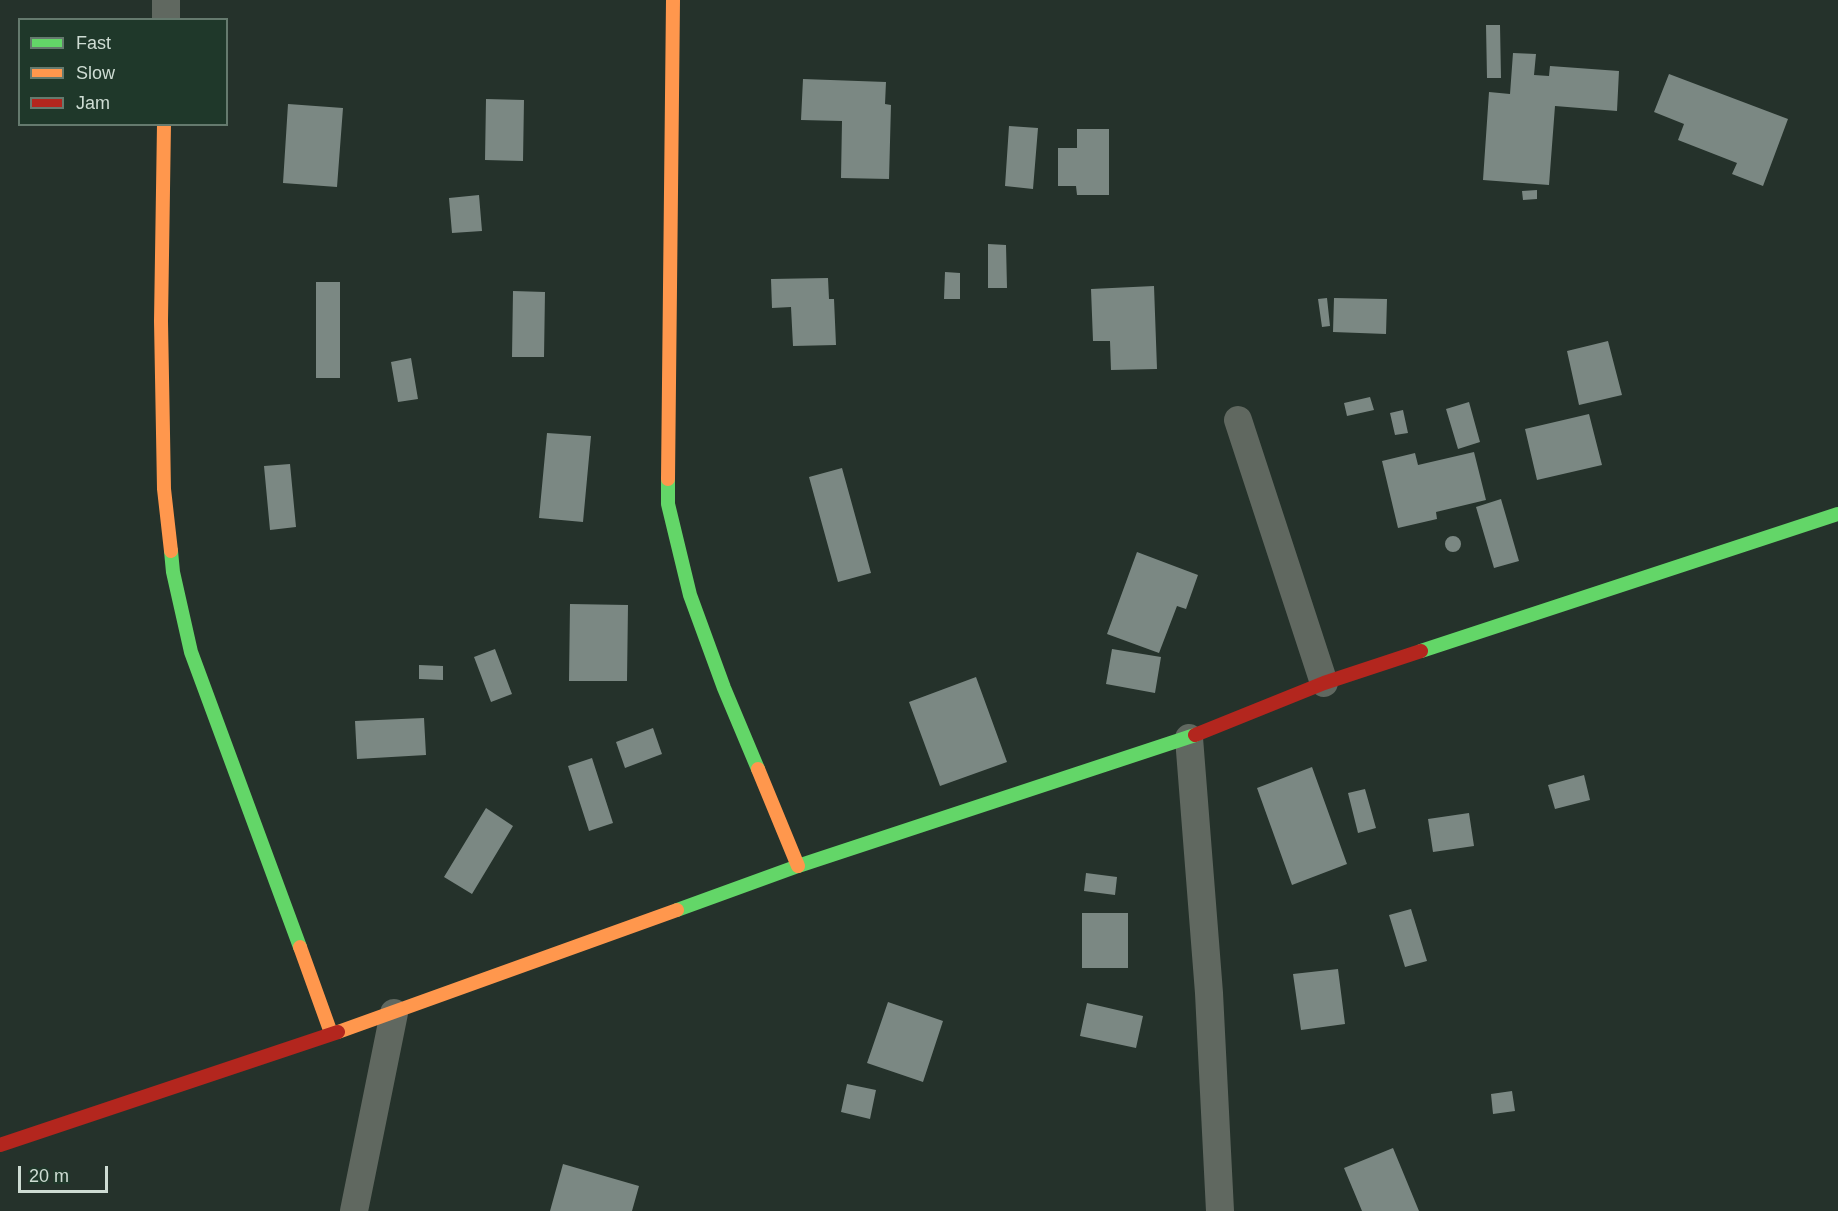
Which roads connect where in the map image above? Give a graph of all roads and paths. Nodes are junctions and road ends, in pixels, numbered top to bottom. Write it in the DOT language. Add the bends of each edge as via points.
graph roads {
  1 [pos="166,0"];
  2 [pos="673,0"];
  3 [pos="166,18"];
  4 [pos="164,126"];
  5 [pos="1238,420"];
  6 [pos="1838,514"];
  7 [pos="1324,683"];
  8 [pos="1189,738"];
  9 [pos="798,866"];
  10 [pos="394,1012"];
  11 [pos="331,1033"];
  12 [pos="0,1145"];
  13 [pos="354,1211"];
  14 [pos="1220,1211"];
  1 -- 3 [label="street"];
  2 -- 9 [label="street" via="668,504 690,595"];
  4 -- 11 [label="street" via="164,489 173,573 191,652"];
  5 -- 7 [label="street"];
  6 -- 7 [label="street"];
  7 -- 8 [label="street"];
  8 -- 9 [label="street"];
  8 -- 14 [label="street" via="1209,993"];
  9 -- 10 [label="street"];
  10 -- 11 [label="street"];
  10 -- 13 [label="street"];
  11 -- 12 [label="street"];
}
